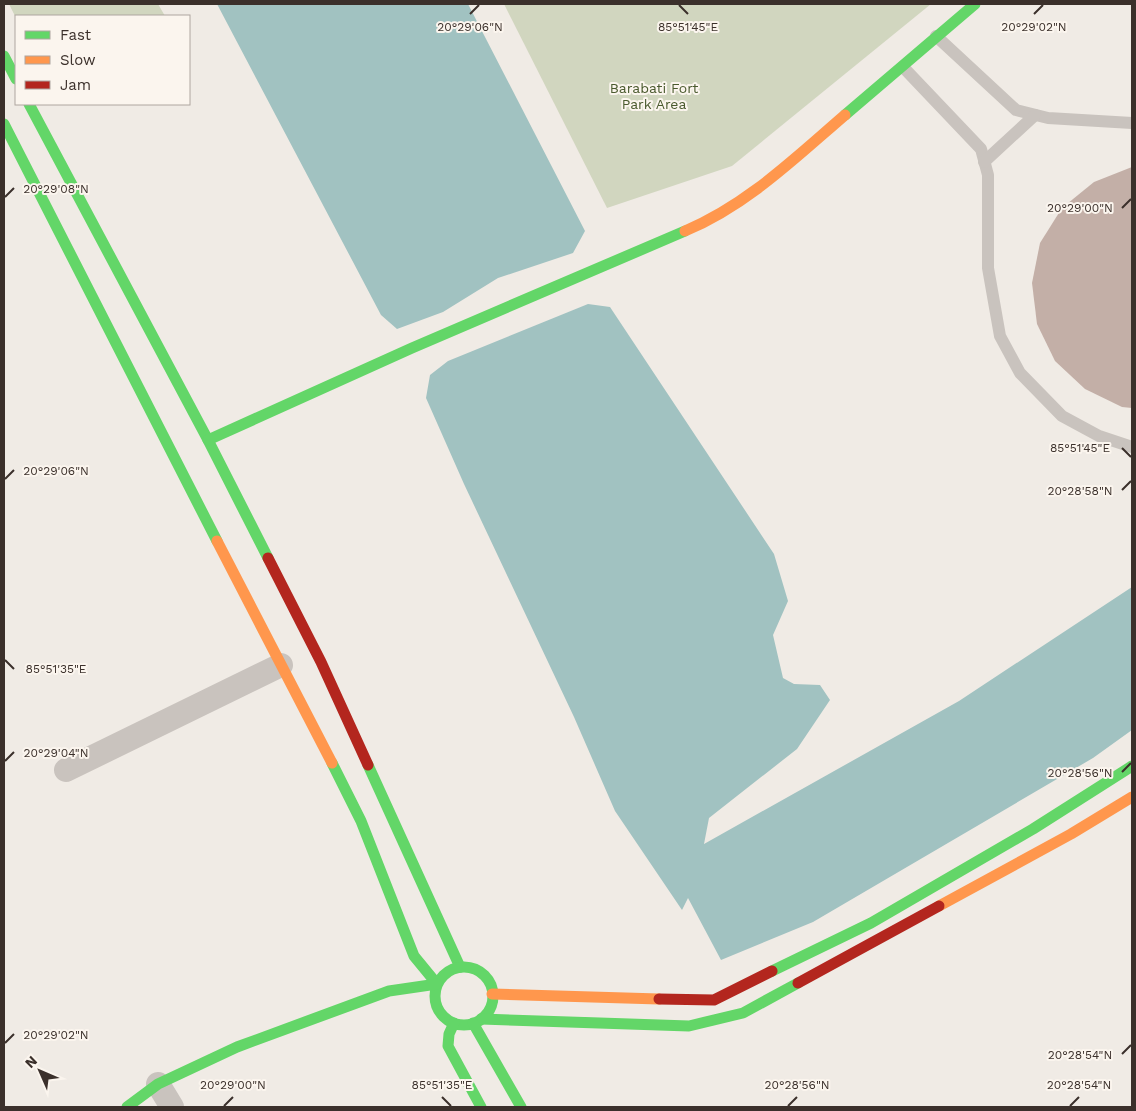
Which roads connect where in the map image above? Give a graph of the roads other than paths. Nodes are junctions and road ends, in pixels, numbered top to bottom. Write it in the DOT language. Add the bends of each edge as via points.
graph roads {
  1 [pos="975,4"];
  2 [pos="936,36"];
  3 [pos="4,56"];
  4 [pos="903,67"];
  5 [pos="15,77"];
  6 [pos="30,105"];
  7 [pos="1035,114"];
  8 [pos="1132,123"];
  9 [pos="4,124"];
  10 [pos="984,162"];
  11 [pos="208,440"];
  12 [pos="1132,447"];
  13 [pos="281,665"];
  14 [pos="1132,766"];
  15 [pos="66,770"];
  16 [pos="1132,797"];
  17 [pos="460,968"];
  18 [pos="437,984"];
  19 [pos="492,994"];
  20 [pos="477,1021"];
  21 [pos="454,1023"];
  22 [pos="158,1084"];
  23 [pos="127,1107"];
  24 [pos="172,1107"];
  25 [pos="481,1107"];
  26 [pos="521,1107"];
  1 -- 2 [label="street"];
  2 -- 4 [label="street"];
  2 -- 7 [label="lane" via="1016,110"];
  3 -- 5 [label="street"];
  4 -- 10 [label="lane" via="980,149"];
  4 -- 11 [label="street" via="760,188 704,223 412,348"];
  6 -- 11 [label="street"];
  7 -- 8 [label="lane" via="1048,118"];
  7 -- 10 [label="lane"];
  9 -- 13 [label="street"];
  10 -- 12 [label="lane" via="988,175 988,268 1000,336 1020,373 1062,416 1099,436"];
  11 -- 17 [label="street" via="321,662"];
  13 -- 15 [label="street"];
  13 -- 18 [label="street" via="361,821 414,956"];
  14 -- 19 [label="street" via="1033,829 871,923 714,1000"];
  16 -- 20 [label="street" via="1071,834 743,1013 689,1026"];
  17 -- 18 [label="street" via="451,970"];
  17 -- 19 [label="street" via="478,971 490,985"];
  18 -- 21 [label="street" via="435,993 439,1011"];
  18 -- 22 [label="street" via="389,991 237,1046"];
  19 -- 20 [label="street" via="488,1011"];
  20 -- 21 [label="street" via="463,1025"];
  20 -- 26 [label="street"];
  21 -- 25 [label="street" via="448,1046"];
  22 -- 23 [label="street"];
  22 -- 24 [label="street"];
}
